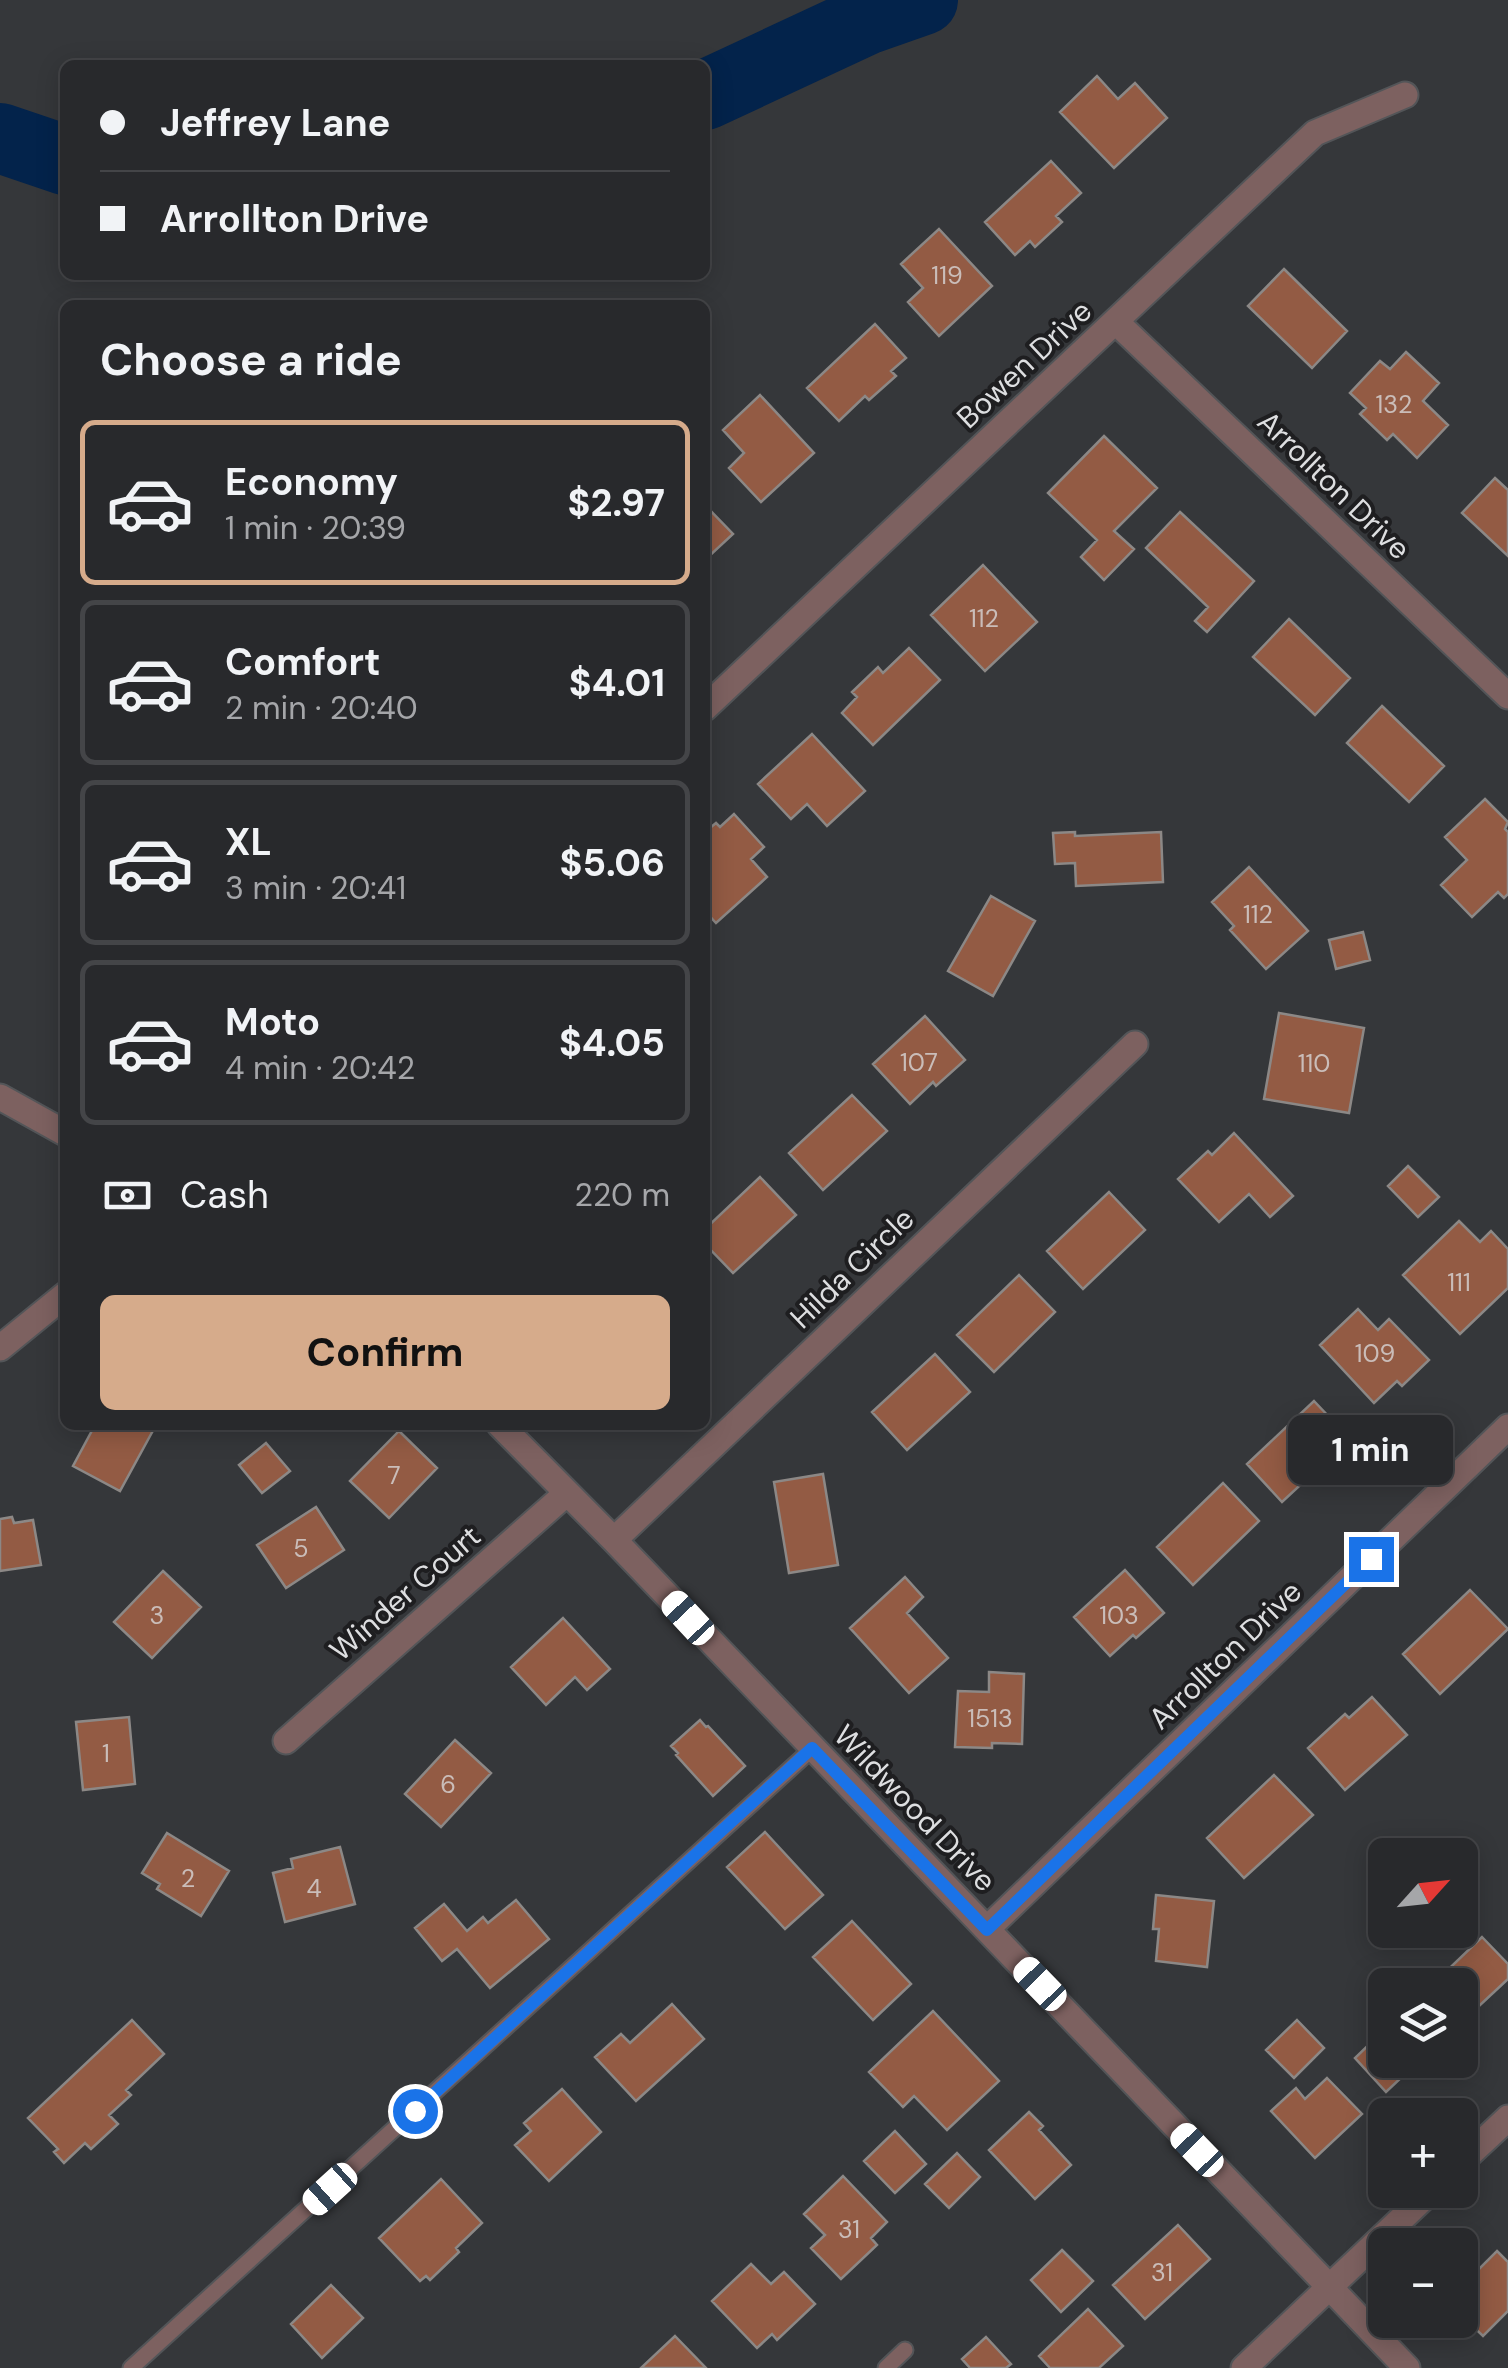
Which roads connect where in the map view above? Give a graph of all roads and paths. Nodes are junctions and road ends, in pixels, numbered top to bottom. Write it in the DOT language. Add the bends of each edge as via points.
graph roads {
  1 [pos="1405,95"];
  2 [pos="1116,322"];
  3 [pos="1508,696"];
  4 [pos="710,703"];
  5 [pos="1135,1044"];
  6 [pos="0,1097"];
  7 [pos="60,1129"];
  8 [pos="60,1299"];
  9 [pos="0,1348"];
  10 [pos="1508,1426"];
  11 [pos="505,1430"];
  12 [pos="567,1493"];
  13 [pos="614,1540"];
  14 [pos="286,1741"];
  15 [pos="812,1748"];
  16 [pos="987,1930"];
  17 [pos="1508,2118"];
  18 [pos="1478,2146"];
  19 [pos="1413,2208"];
  20 [pos="1328,2288"];
  21 [pos="905,2350"];
  22 [pos="132,2368"];
  23 [pos="886,2368"];
  24 [pos="1244,2368"];
  25 [pos="1407,2368"];
  1 -- 2 [label="street, Bowen Drive" via="1315,133"];
  2 -- 3 [label="street, Arrollton Drive"];
  2 -- 4 [label="street, Bowen Drive"];
  5 -- 13 [label="street, Hilda Circle"];
  6 -- 7 [label="street"];
  8 -- 9 [label="street"];
  10 -- 16 [label="street, Arrollton Drive"];
  11 -- 12 [label="street, Wildwood Drive"];
  12 -- 13 [label="street, Wildwood Drive"];
  12 -- 14 [label="street, Winder Court"];
  13 -- 15 [label="street, Wildwood Drive"];
  15 -- 16 [label="street, Wildwood Drive"];
  15 -- 22 [label="lane"];
  16 -- 20 [label="street, Wildwood Drive"];
  17 -- 18 [label="street"];
  19 -- 20 [label="street"];
  20 -- 24 [label="street"];
  20 -- 25 [label="street, Wildwood Drive"];
  21 -- 23 [label="lane"];
}
